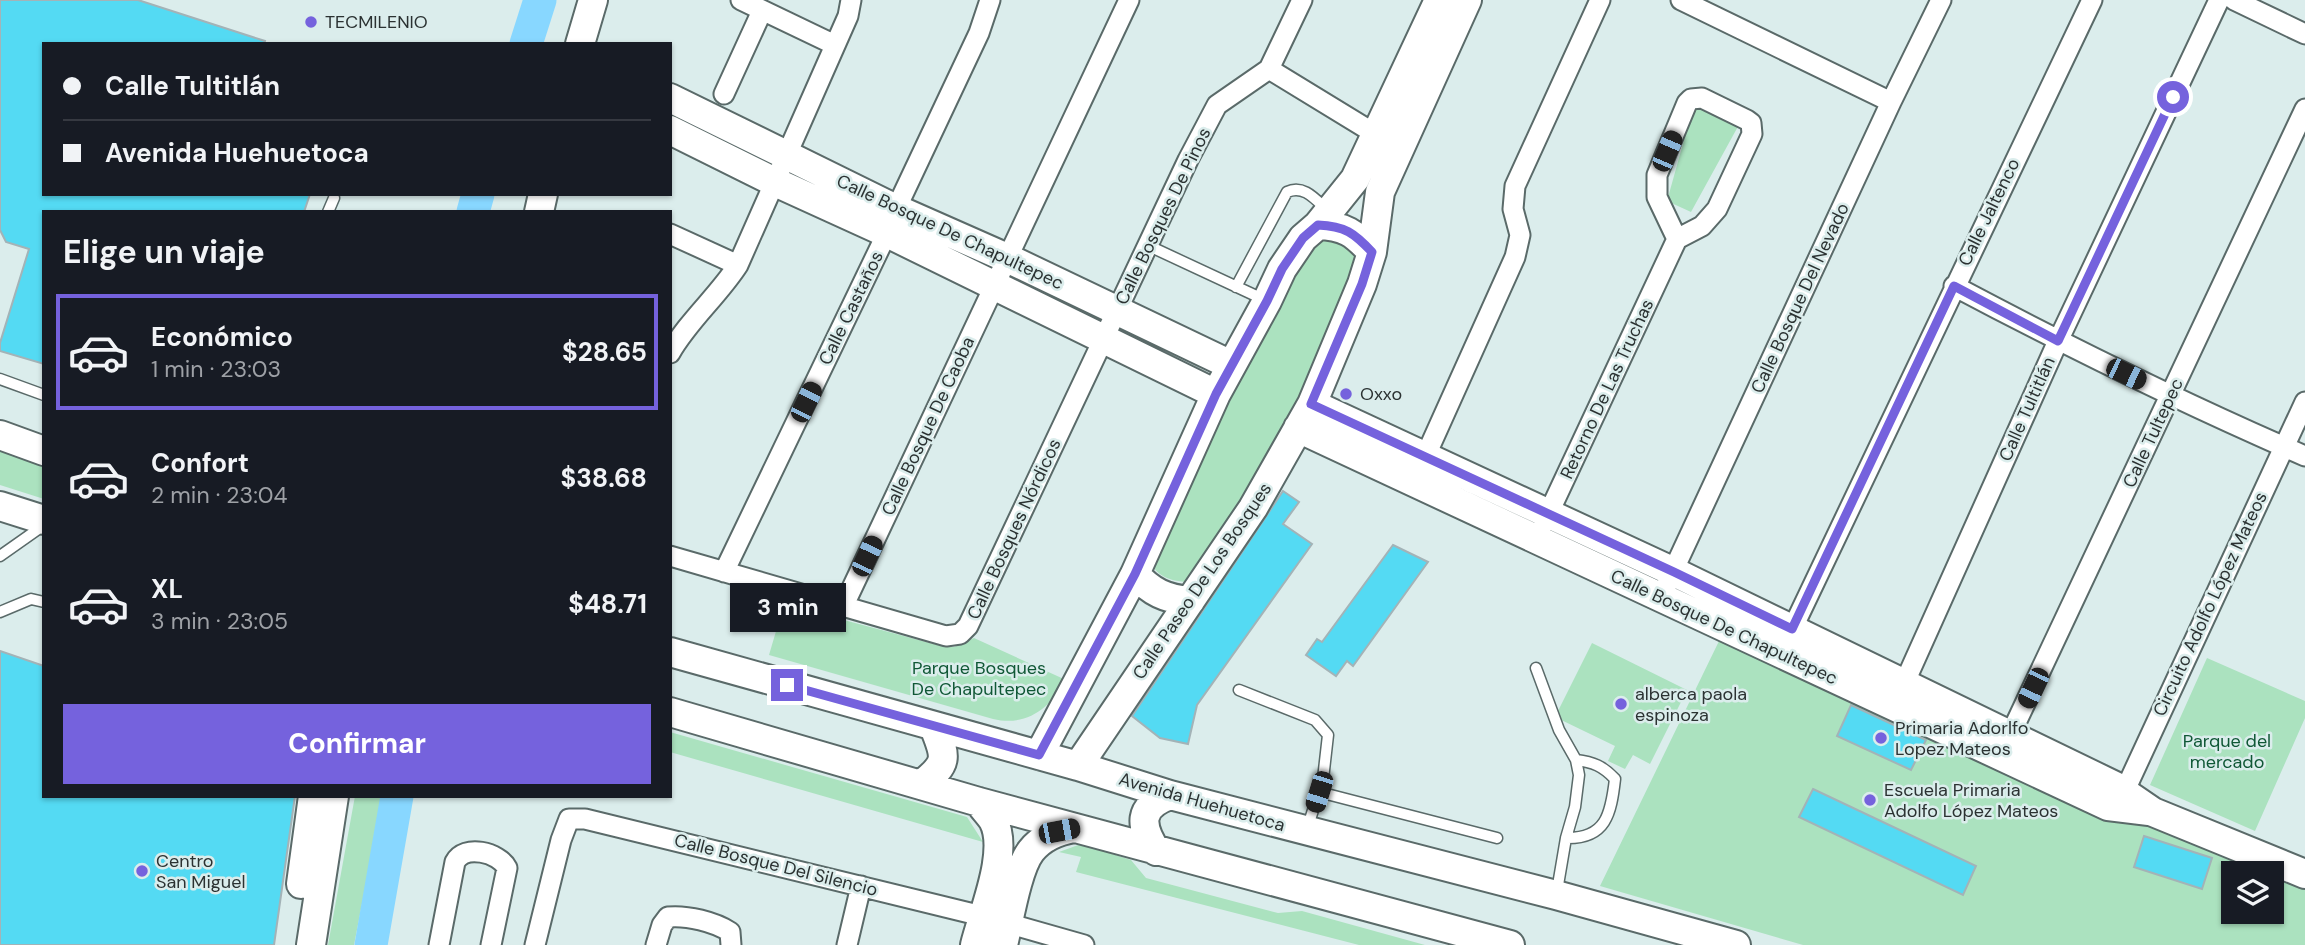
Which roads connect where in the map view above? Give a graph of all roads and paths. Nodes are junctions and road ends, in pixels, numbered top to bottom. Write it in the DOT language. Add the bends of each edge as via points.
graph roads {
  1 [pos="593,0"];
  2 [pos="741,0"];
  3 [pos="851,0"];
  4 [pos="990,0"];
  5 [pos="1129,0"];
  6 [pos="1302,0"];
  7 [pos="1439,0"];
  8 [pos="1467,0"];
  9 [pos="1600,0"];
  10 [pos="1681,0"];
  11 [pos="1941,0"];
  12 [pos="2092,0"];
  13 [pos="2219,0"];
  14 [pos="2234,0"];
  15 [pos="762,11"];
  16 [pos="2305,34"];
  17 [pos="581,42"];
  18 [pos="835,45"];
  19 [pos="1269,69"];
  20 [pos="724,94"];
  21 [pos="672,98"];
  22 [pos="1891,102"];
  23 [pos="2305,108"];
  24 [pos="672,131"];
  25 [pos="1377,135"];
  26 [pos="787,155"];
  27 [pos="775,182"];
  28 [pos="334,198"];
  29 [pos="329,210"];
  30 [pos="1323,219"];
  31 [pos="892,221"];
  32 [pos="672,235"];
  33 [pos="1677,239"];
  34 [pos="1149,246"];
  35 [pos="1372,252"];
  36 [pos="1007,258"];
  37 [pos="738,265"];
  38 [pos="994,285"];
  39 [pos="1954,286"];
  40 [pos="1236,287"];
  41 [pos="1267,301"];
  42 [pos="1118,311"];
  43 [pos="677,330"];
  44 [pos="1103,339"];
  45 [pos="2058,341"];
  46 [pos="1231,365"];
  47 [pos="0,379"];
  48 [pos="42,394"];
  49 [pos="1216,394"];
  50 [pos="2171,396"];
  51 [pos="2305,402"];
  52 [pos="1311,404"];
  53 [pos="1298,428"];
  54 [pos="0,435"];
  55 [pos="2283,446"];
  56 [pos="42,450"];
  57 [pos="1426,456"];
  58 [pos="2305,456"];
  59 [pos="1413,482"];
  60 [pos="0,506"];
  61 [pos="1548,514"];
  62 [pos="42,522"];
  63 [pos="42,524"];
  64 [pos="1536,539"];
  65 [pos="0,556"];
  66 [pos="672,557"];
  67 [pos="724,572"];
  68 [pos="1674,572"];
  69 [pos="1135,574"];
  70 [pos="1661,597"];
  71 [pos="42,601"];
  72 [pos="1190,601"];
  73 [pos="844,606"];
  74 [pos="0,612"];
  75 [pos="1786,641"];
  76 [pos="672,653"];
  77 [pos="1536,668"];
  78 [pos="1239,690"];
  79 [pos="1899,695"];
  80 [pos="672,713"];
  81 [pos="934,727"];
  82 [pos="2005,747"];
  83 [pos="1039,755"];
  84 [pos="1576,760"];
  85 [pos="1078,766"];
  86 [pos="921,785"];
  87 [pos="1319,792"];
  88 [pos="1170,795"];
  89 [pos="313,798"];
  90 [pos="334,798"];
  91 [pos="2121,799"];
  92 [pos="979,802"];
  93 [pos="1074,828"];
  94 [pos="1307,831"];
  95 [pos="1497,838"];
  96 [pos="1566,838"];
  97 [pos="1156,851"];
  98 [pos="2305,874"];
  99 [pos="861,886"];
  100 [pos="1556,895"];
  101 [pos="998,928"];
  102 [pos="1693,938"];
  103 [pos="292,945"];
  104 [pos="311,945"];
  105 [pos="439,945"];
  106 [pos="491,945"];
  107 [pos="535,945"];
  108 [pos="656,945"];
  109 [pos="731,945"];
  110 [pos="847,945"];
  111 [pos="975,945"];
  112 [pos="1084,945"];
  113 [pos="1510,945"];
  114 [pos="1735,945"];
  1 -- 17 [label="main road"];
  2 -- 15 [label="street"];
  3 -- 18 [label="street"];
  4 -- 31 [label="street, Calle Castaños"];
  5 -- 36 [label="street, Calle Bosque De Caoba"];
  6 -- 19 [label="street, Calle Bosques De Pinos"];
  7 -- 25 [label="main road"];
  8 -- 35 [label="main road, Calle Paseo De Los Bosques" via="1380,192"];
  9 -- 57 [label="street" via="1515,186 1513,209 1520,234 1515,257"];
  10 -- 22 [label="street"];
  11 -- 22 [label="street, Calle Bosque Del Nevado"];
  12 -- 39 [label="street, Calle Jaltenco"];
  13 -- 45 [label="street, Calle Tultitlán"];
  14 -- 16 [label="street"];
  15 -- 18 [label="street"];
  15 -- 20 [label="street"];
  18 -- 26 [label="street"];
  19 -- 25 [label="street"];
  19 -- 34 [label="street, Calle Bosques De Pinos" via="1217,105"];
  21 -- 26 [label="main road, Calle Bosque De Chapultepec"];
  22 -- 68 [label="street, Calle Bosque Del Nevado"];
  23 -- 50 [label="street, Calle Tultepec"];
  24 -- 27 [label="main road, Calle Bosque De Chapultepec"];
  25 -- 30 [label="main road" via="1355,179"];
  26 -- 27 [label="street"];
  26 -- 31 [label="main road, Calle Bosque De Chapultepec"];
  27 -- 31 [label="main road, Calle Bosque De Chapultepec"];
  27 -- 37 [label="street"];
  28 -- 29 [label="lane"];
  30 -- 35 [label="main road" via="1356,235"];
  30 -- 40 [label="lane" via="1303,191 1287,192"];
  30 -- 41 [label="main road" via="1303,238"];
  31 -- 36 [label="main road, Calle Bosque De Chapultepec"];
  31 -- 38 [label="main road, Calle Bosque De Chapultepec"];
  31 -- 67 [label="street, Calle Castaños"];
  32 -- 37 [label="street"];
  33 -- 33 [label="street" via="1702,226 1717,209 1752,134 1747,120 1703,98 1688,103 1657,174 1657,197"];
  33 -- 61 [label="street, Retorno De Las Truchas"];
  34 -- 40 [label="lane"];
  34 -- 42 [label="street, Calle Bosques De Pinos"];
  35 -- 52 [label="main road, Calle Paseo De Los Bosques"];
  36 -- 38 [label="street, Calle Bosque De Caoba"];
  36 -- 42 [label="main road, Calle Bosque De Chapultepec"];
  37 -- 43 [label="street" via="718,293"];
  38 -- 44 [label="main road, Calle Bosque De Chapultepec"];
  38 -- 73 [label="street, Calle Bosque De Caoba"];
  39 -- 45 [label="street"];
  39 -- 75 [label="street, Calle Jaltenco"];
  40 -- 41 [label="lane"];
  41 -- 46 [label="main road"];
  42 -- 44 [label="street, Calle Bosques De Pinos"];
  42 -- 46 [label="main road, Calle Bosque De Chapultepec"];
  44 -- 49 [label="main road, Calle Bosque De Chapultepec"];
  44 -- 73 [label="street, Calle Bosques Nórdicos" via="968,626 960,634 946,636"];
  45 -- 50 [label="street"];
  45 -- 79 [label="street, Calle Tultitlán"];
  46 -- 49 [label="main road"];
  47 -- 48 [label="lane"];
  49 -- 69 [label="main road"];
  50 -- 55 [label="street"];
  50 -- 82 [label="street, Calle Tultepec"];
  51 -- 55 [label="street, Circuito Adolfo López Mateos"];
  52 -- 53 [label="main road, Calle Paseo De Los Bosques"];
  52 -- 57 [label="main road, Calle Bosque De Chapultepec"];
  53 -- 59 [label="main road, Calle Bosque De Chapultepec"];
  53 -- 72 [label="main road, Calle Paseo De Los Bosques" via="1253,508"];
  54 -- 56 [label="main road"];
  55 -- 58 [label="street"];
  55 -- 91 [label="street, Circuito Adolfo López Mateos"];
  57 -- 59 [label="street"];
  57 -- 61 [label="main road, Calle Bosque De Chapultepec"];
  59 -- 64 [label="main road, Calle Bosque De Chapultepec"];
  60 -- 62 [label="main road"];
  61 -- 64 [label="street, Retorno De Las Truchas"];
  61 -- 68 [label="main road, Calle Bosque De Chapultepec"];
  63 -- 65 [label="lane"];
  64 -- 70 [label="main road, Calle Bosque De Chapultepec"];
  66 -- 67 [label="street, Calle Bosques Nórdicos"];
  67 -- 73 [label="street, Calle Bosques Nórdicos"];
  68 -- 70 [label="street, Calle Bosque Del Nevado"];
  68 -- 75 [label="main road, Calle Bosque De Chapultepec"];
  69 -- 72 [label="main road" via="1159,594"];
  69 -- 83 [label="main road"];
  70 -- 75 [label="main road, Calle Bosque De Chapultepec"];
  71 -- 74 [label="lane" via="31,599"];
  72 -- 85 [label="main road, Calle Paseo De Los Bosques"];
  75 -- 79 [label="main road, Calle Bosque De Chapultepec"];
  76 -- 81 [label="main road, Avenida Huehuetoca"];
  77 -- 84 [label="lane" via="1559,730"];
  78 -- 87 [label="lane" via="1315,720 1328,735"];
  79 -- 82 [label="main road, Calle Bosque De Chapultepec"];
  80 -- 86 [label="main road"];
  81 -- 83 [label="main road, Avenida Huehuetoca"];
  81 -- 86 [label="main road" via="944,761"];
  82 -- 91 [label="main road, Calle Bosque De Chapultepec" via="2108,806"];
  83 -- 85 [label="main road, Avenida Huehuetoca"];
  84 -- 96 [label="lane" via="1579,775"];
  84 -- 96 [label="lane" via="1595,762 1615,779 1598,832"];
  85 -- 88 [label="main road, Avenida Huehuetoca"];
  86 -- 92 [label="main road"];
  87 -- 94 [label="lane"];
  87 -- 95 [label="lane"];
  88 -- 94 [label="main road, Avenida Huehuetoca"];
  88 -- 97 [label="main road" via="1155,800 1144,815 1144,832"];
  89 -- 103 [label="main road"];
  90 -- 104 [label="main road"];
  91 -- 98 [label="main road, Calle Bosque De Chapultepec"];
  92 -- 93 [label="main road"];
  92 -- 101 [label="main road" via="994,822 998,842"];
  93 -- 97 [label="main road"];
  93 -- 101 [label="main road" via="1049,836 1031,851"];
  94 -- 100 [label="main road, Avenida Huehuetoca"];
  96 -- 100 [label="lane"];
  97 -- 113 [label="main road"];
  99 -- 101 [label="street, Calle Bosque Del Silencio"];
  99 -- 107 [label="street, Calle Bosque Del Silencio" via="585,819 569,819"];
  99 -- 110 [label="street"];
  100 -- 102 [label="main road, Avenida Huehuetoca"];
  101 -- 111 [label="main road"];
  101 -- 112 [label="street, Calle Bosque Del Silencio"];
  102 -- 114 [label="main road, Avenida Huehuetoca"];
  105 -- 106 [label="street" via="455,862 467,851 497,857 507,868"];
  108 -- 109 [label="street" via="662,925 678,916 721,926 730,932"];
}
